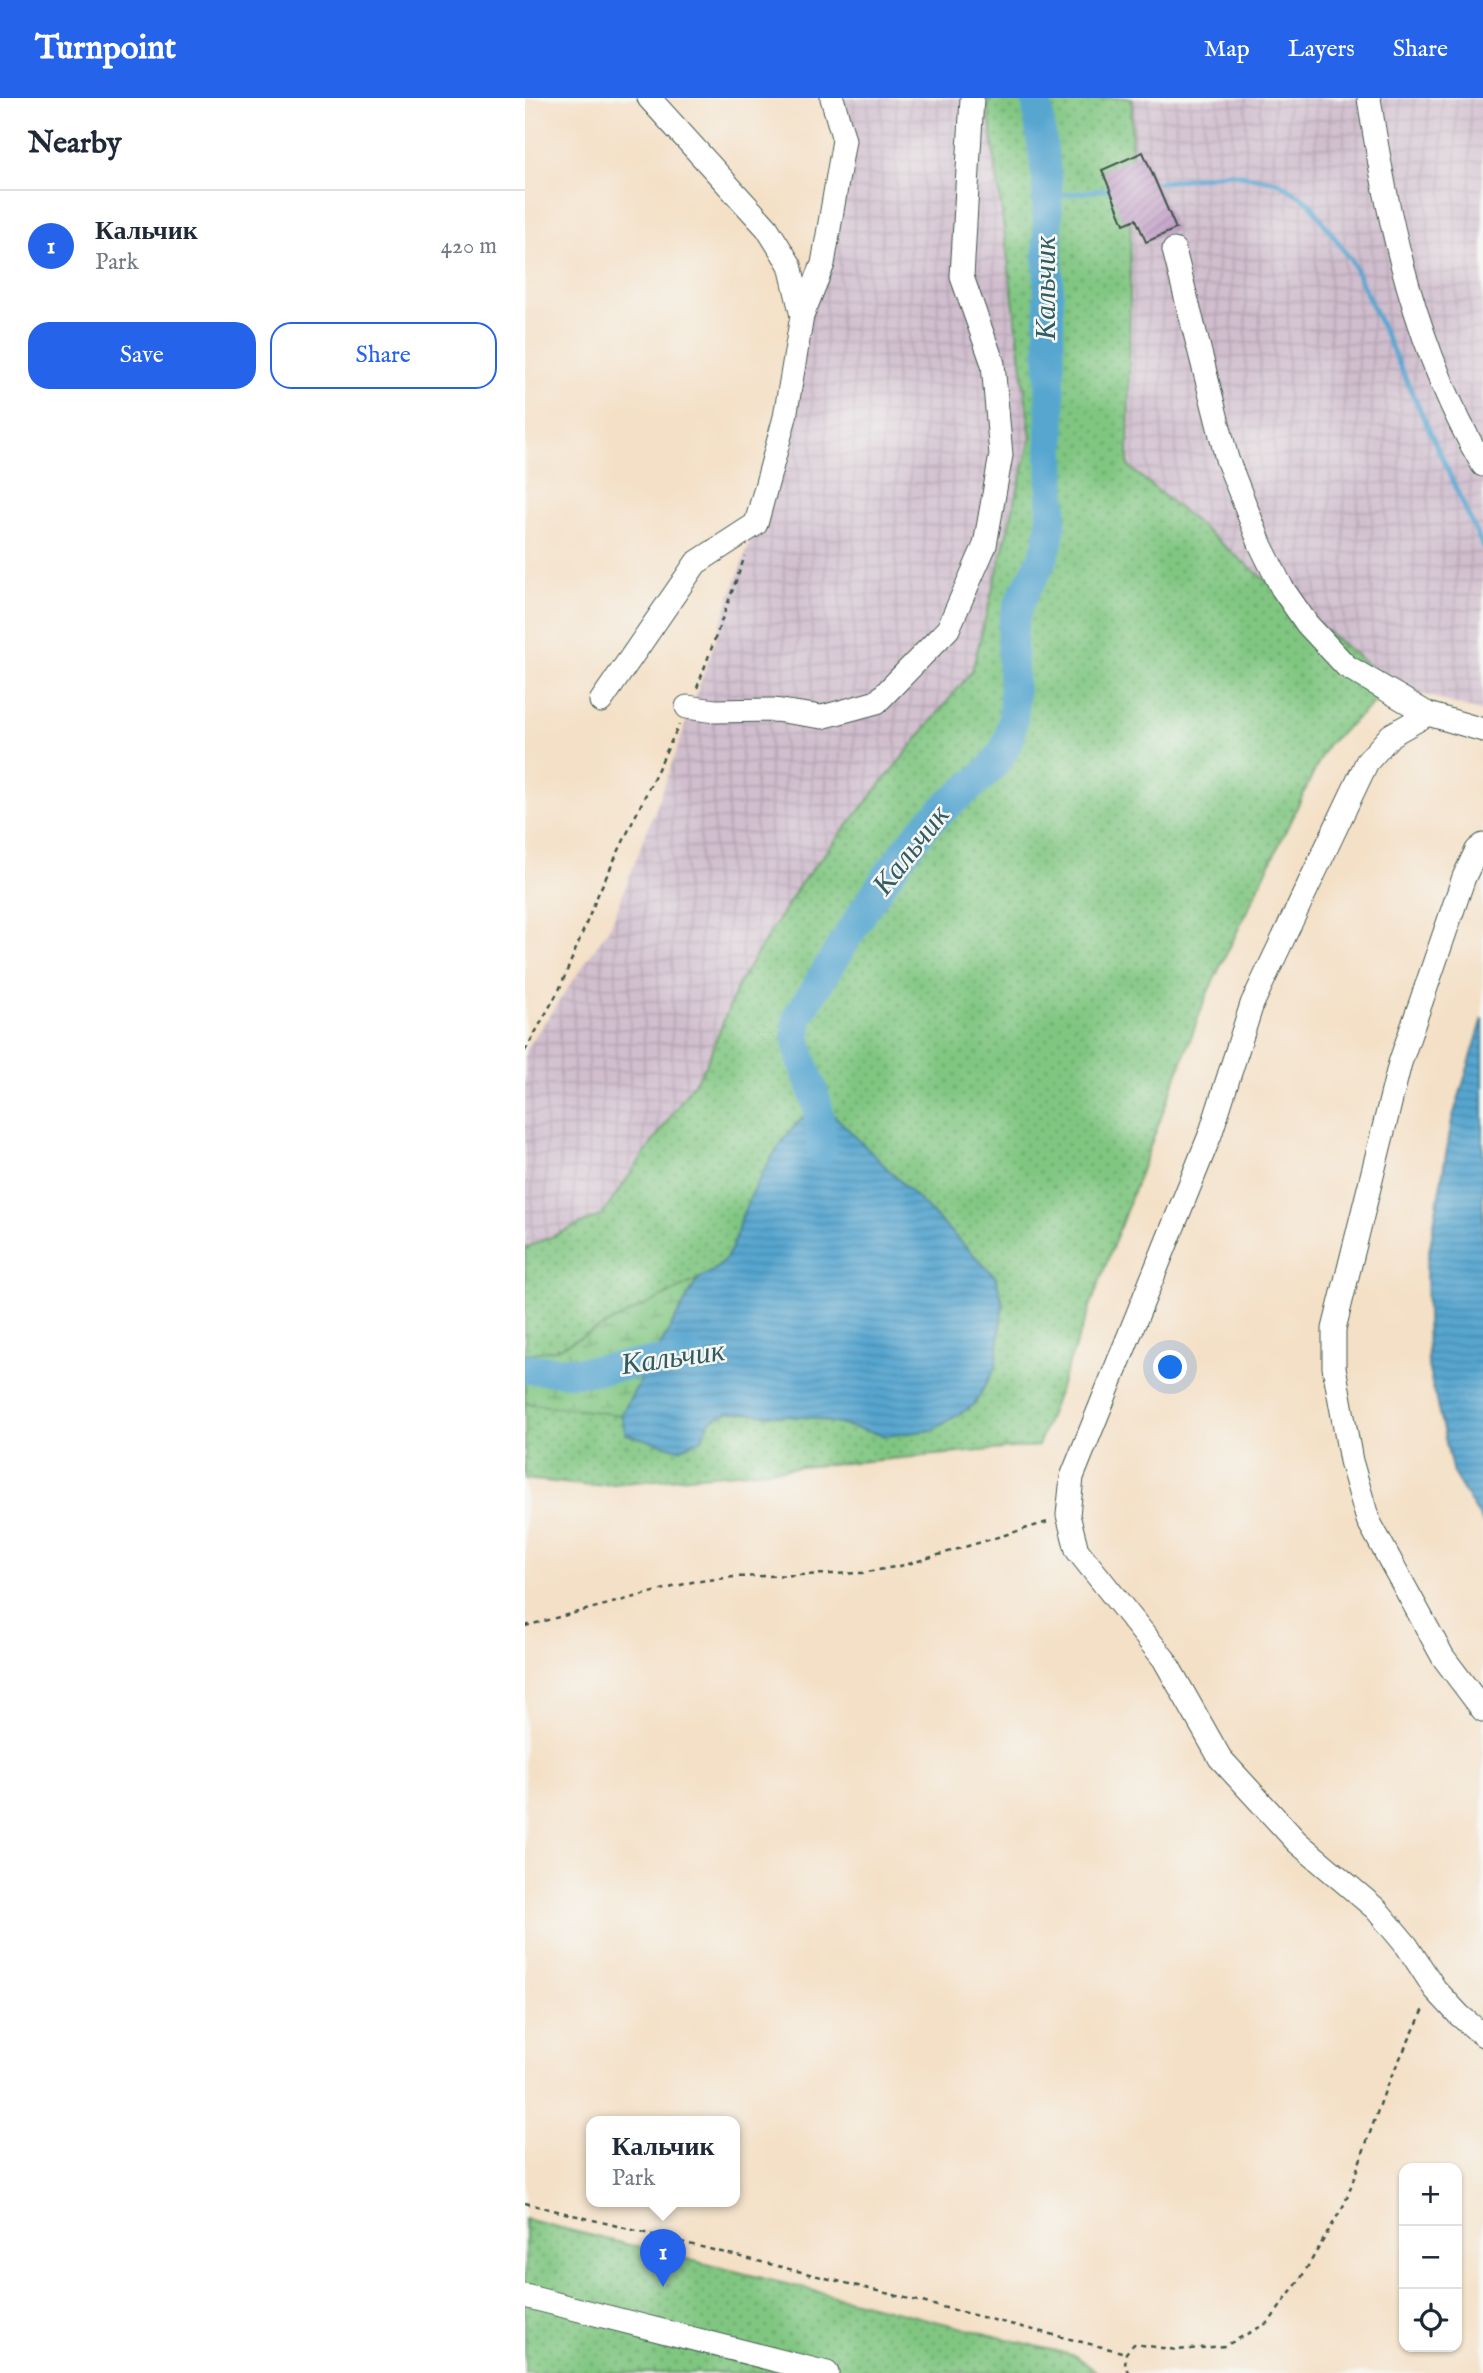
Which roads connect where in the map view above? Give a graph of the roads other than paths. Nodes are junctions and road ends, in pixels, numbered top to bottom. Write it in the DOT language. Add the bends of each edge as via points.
graph roads {
  1 [pos="649,98"];
  2 [pos="832,98"];
  3 [pos="972,98"];
  4 [pos="1369,98"];
  5 [pos="1174,250"];
  6 [pos="802,316"];
  7 [pos="1483,465"];
  8 [pos="601,701"];
  9 [pos="687,707"];
  10 [pos="1428,714"];
  11 [pos="1483,730"];
  12 [pos="1483,845"];
  13 [pos="1483,1710"];
  14 [pos="1483,2035"];
  15 [pos="525,2296"];
  16 [pos="827,2373"];
  1 -- 6 [label="street" via="767,228 790,265"];
  2 -- 6 [label="street" via="844,141 823,264"];
  3 -- 9 [label="street" via="962,277 993,364 1001,455 985,545 948,629 877,702 822,717 775,710"];
  4 -- 7 [label="street" via="1384,191 1418,317 1445,391"];
  5 -- 10 [label="street" via="1227,459 1282,588 1307,624 1346,666"];
  6 -- 8 [label="street" via="785,417 756,524 696,563"];
  10 -- 11 [label="street"];
  10 -- 14 [label="street" via="1391,735 1367,762 1252,1004 1210,1135 1072,1476 1068,1515 1077,1550 1164,1659 1220,1758 1297,1842 1376,1909 1434,1989"];
  12 -- 13 [label="street" via="1464,877 1400,1063 1333,1329 1334,1367 1351,1461 1369,1520 1443,1657"];
  15 -- 16 [label="street"];
}
